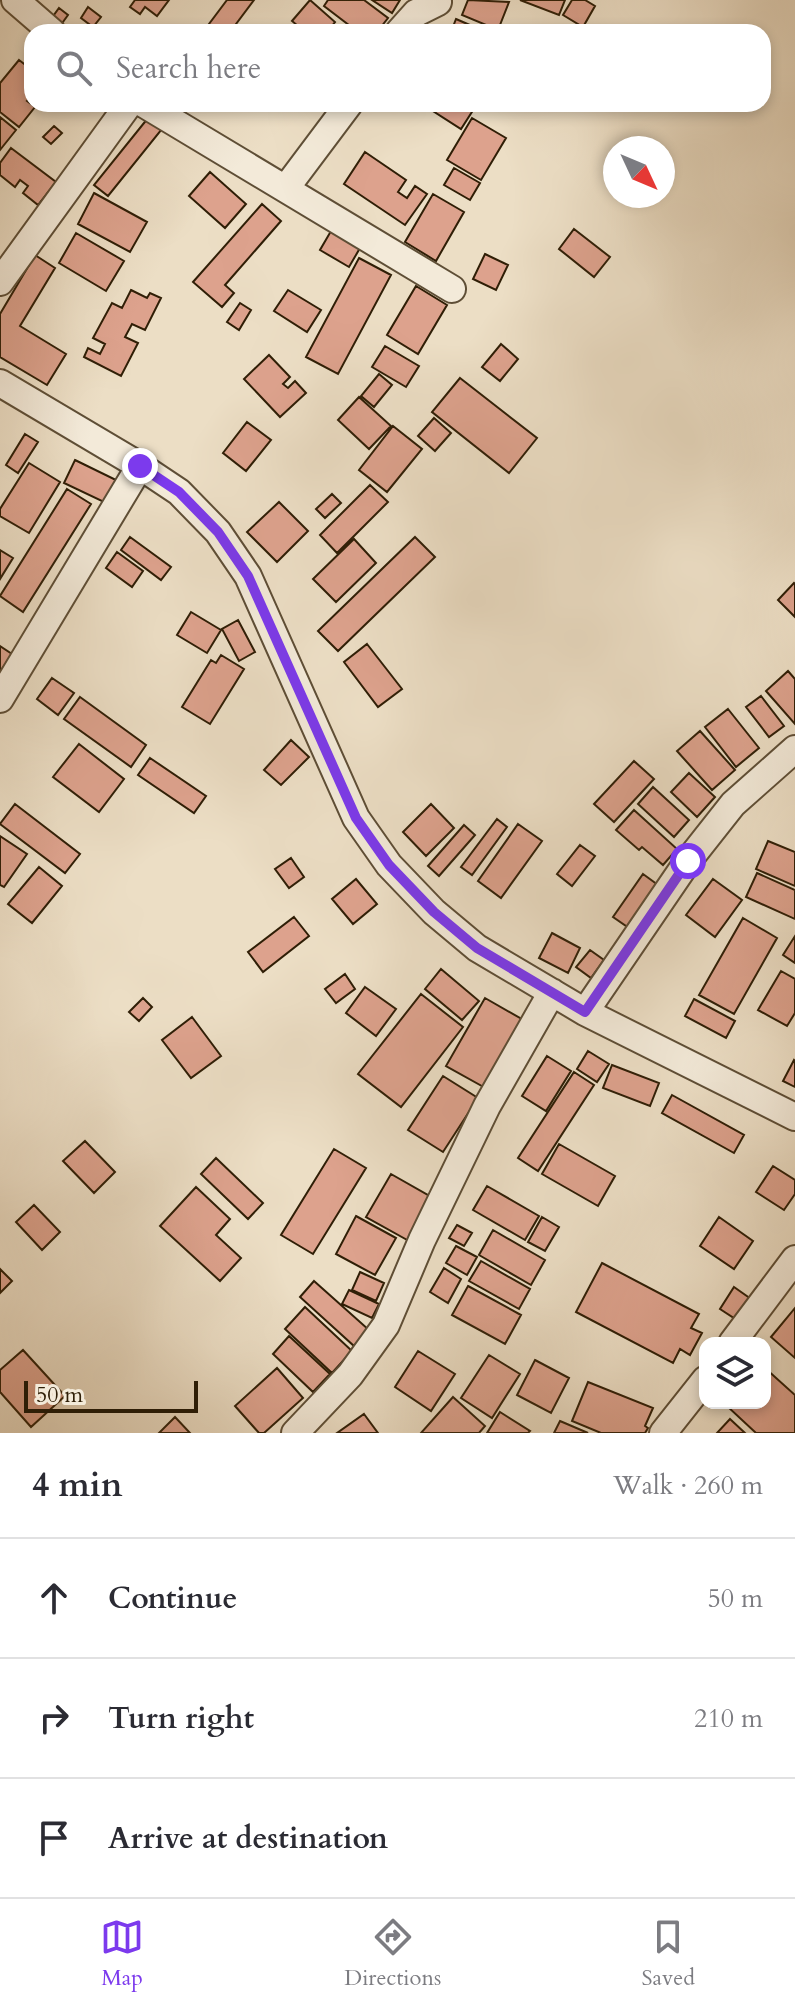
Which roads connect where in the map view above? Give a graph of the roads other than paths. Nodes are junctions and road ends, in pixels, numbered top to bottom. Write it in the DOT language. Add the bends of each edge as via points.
graph roads {
  1 [pos="15,0"];
  2 [pos="438,2"];
  3 [pos="43,24"];
  4 [pos="406,24"];
  5 [pos="123,112"];
  6 [pos="158,112"];
  7 [pos="343,112"];
  8 [pos="286,188"];
  9 [pos="0,282"];
  10 [pos="452,289"];
  11 [pos="0,383"];
  12 [pos="140,466"];
  13 [pos="0,699"];
  14 [pos="795,749"];
  15 [pos="552,992"];
  16 [pos="585,1012"];
  17 [pos="795,1117"];
  18 [pos="795,1259"];
  19 [pos="736,1337"];
  20 [pos="699,1388"];
  21 [pos="295,1433"];
  22 [pos="663,1433"];
  1 -- 3 [label="street"];
  2 -- 4 [label="street"];
  5 -- 9 [label="street"];
  6 -- 8 [label="street"];
  7 -- 8 [label="street"];
  8 -- 10 [label="street"];
  11 -- 12 [label="street"];
  12 -- 13 [label="street"];
  12 -- 15 [label="street" via="179,492 218,532 248,576 356,818 389,865 477,948"];
  14 -- 16 [label="street" via="733,804"];
  15 -- 16 [label="street"];
  15 -- 21 [label="street" via="487,1106 386,1325 350,1375"];
  16 -- 17 [label="street"];
  18 -- 19 [label="street"];
  20 -- 22 [label="street"];
}
